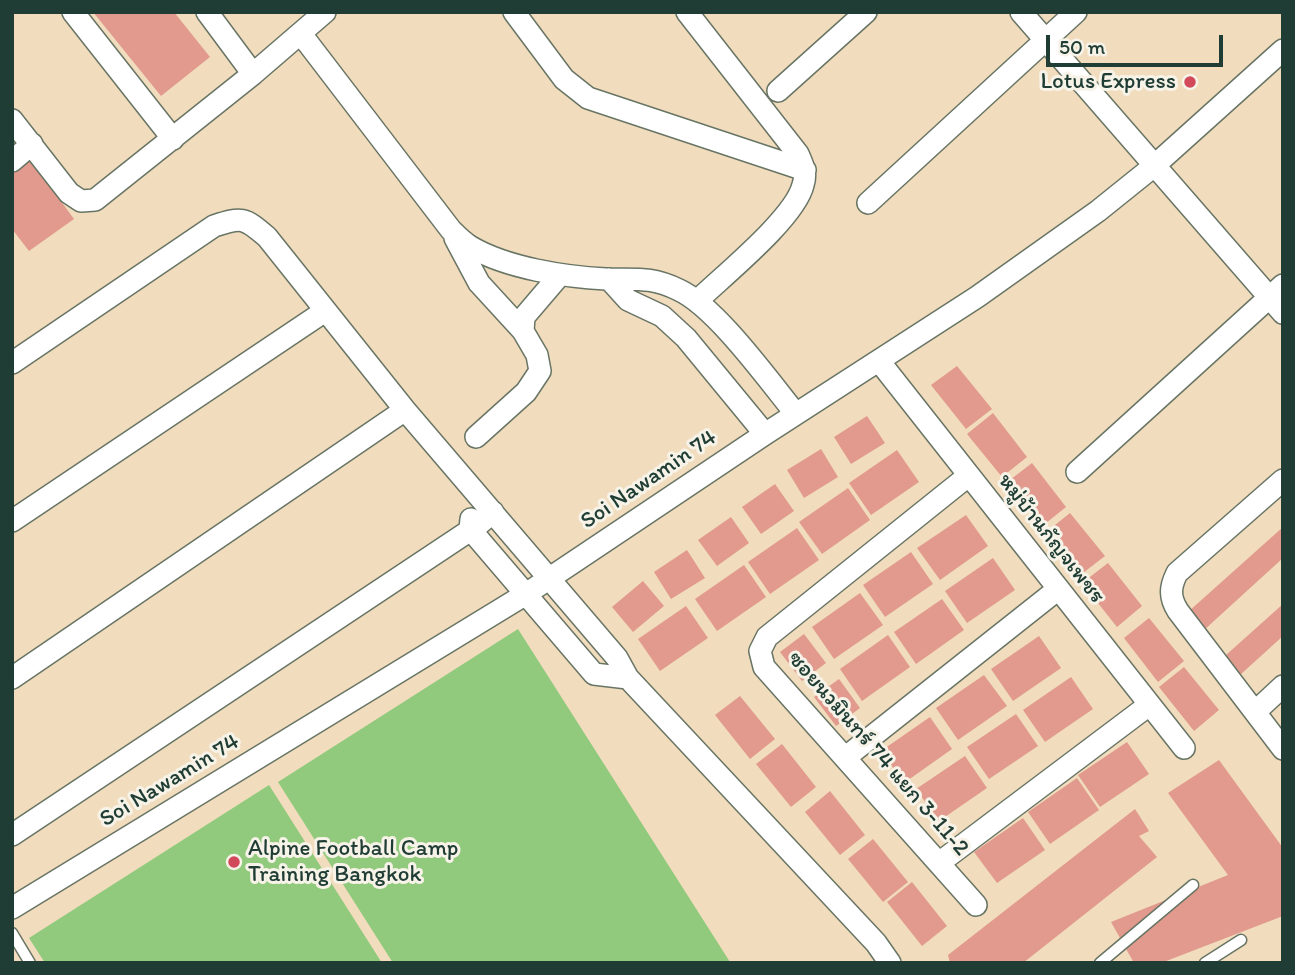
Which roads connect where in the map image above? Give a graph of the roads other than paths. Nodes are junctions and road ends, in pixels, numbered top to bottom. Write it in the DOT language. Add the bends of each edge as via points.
graph roads {
  1 [pos="73,12"];
  2 [pos="207,12"];
  3 [pos="326,12"];
  4 [pos="514,12"];
  5 [pos="687,12"];
  6 [pos="866,12"];
  7 [pos="1021,12"];
  8 [pos="1076,12"];
  9 [pos="301,34"];
  10 [pos="1046,39"];
  11 [pos="1283,50"];
  12 [pos="253,74"];
  13 [pos="778,91"];
  14 [pos="12,120"];
  15 [pos="173,139"];
  16 [pos="32,144"];
  17 [pos="12,161"];
  18 [pos="1154,166"];
  19 [pos="805,170"];
  20 [pos="868,203"];
  21 [pos="450,230"];
  22 [pos="559,276"];
  23 [pos="609,279"];
  24 [pos="1278,298"];
  25 [pos="697,301"];
  26 [pos="325,311"];
  27 [pos="523,331"];
  28 [pos="879,361"];
  29 [pos="12,363"];
  30 [pos="405,410"];
  31 [pos="796,414"];
  32 [pos="765,434"];
  33 [pos="476,436"];
  34 [pos="1077,472"];
  35 [pos="968,476"];
  36 [pos="1283,480"];
  37 [pos="473,492"];
  38 [pos="493,512"];
  39 [pos="12,521"];
  40 [pos="470,530"];
  41 [pos="550,578"];
  42 [pos="1057,590"];
  43 [pos="526,594"];
  44 [pos="12,678"];
  45 [pos="628,678"];
  46 [pos="1283,686"];
  47 [pos="1149,705"];
  48 [pos="1255,712"];
  49 [pos="1184,748"];
  50 [pos="1283,749"];
  51 [pos="846,757"];
  52 [pos="12,835"];
  53 [pos="939,863"];
  54 [pos="1193,885"];
  55 [pos="976,905"];
  56 [pos="12,908"];
  57 [pos="12,933"];
  58 [pos="1241,940"];
  59 [pos="30,963"];
  60 [pos="890,963"];
  61 [pos="1100,963"];
  62 [pos="1205,963"];
  1 -- 15 [label="street"];
  2 -- 12 [label="street"];
  3 -- 9 [label="street"];
  4 -- 19 [label="street" via="564,79 588,98"];
  5 -- 19 [label="street" via="798,154"];
  6 -- 13 [label="street"];
  7 -- 10 [label="street"];
  8 -- 10 [label="street"];
  9 -- 12 [label="street"];
  9 -- 21 [label="street"];
  10 -- 18 [label="street"];
  10 -- 20 [label="street"];
  11 -- 18 [label="street, Soi Nawamin 74"];
  12 -- 15 [label="street"];
  14 -- 16 [label="street"];
  15 -- 16 [label="street" via="95,200 81,201 69,194"];
  16 -- 17 [label="street"];
  18 -- 24 [label="street"];
  18 -- 28 [label="street, Soi Nawamin 74" via="1098,211"];
  19 -- 25 [label="street" via="803,186 783,219"];
  21 -- 22 [label="street" via="471,247"];
  21 -- 27 [label="street" via="479,283"];
  22 -- 23 [label="street"];
  22 -- 27 [label="street" via="524,317"];
  23 -- 25 [label="street" via="646,278"];
  23 -- 32 [label="street" via="628,300 662,316 686,338"];
  24 -- 34 [label="street"];
  25 -- 31 [label="street"];
  26 -- 29 [label="street" via="267,237 251,223 236,219 214,226"];
  26 -- 30 [label="street"];
  26 -- 39 [label="street"];
  27 -- 33 [label="street" via="540,371 526,392"];
  28 -- 31 [label="street, Soi Nawamin 74"];
  28 -- 35 [label="street, หมู่บ้านกัญจเพชร"];
  30 -- 37 [label="street"];
  30 -- 44 [label="street"];
  31 -- 32 [label="street, Soi Nawamin 74"];
  32 -- 41 [label="street, Soi Nawamin 74"];
  35 -- 42 [label="street, หมู่บ้านกัญจเพชร"];
  35 -- 51 [label="street, ซอยนวมินทร์ 74 แยก 3-11-2" via="766,637 760,651 765,667"];
  36 -- 48 [label="street" via="1177,573 1170,592 1178,611"];
  37 -- 38 [label="street"];
  37 -- 40 [label="street"];
  38 -- 40 [label="street"];
  38 -- 41 [label="street"];
  40 -- 43 [label="street"];
  40 -- 52 [label="street"];
  41 -- 43 [label="street, Soi Nawamin 74"];
  41 -- 45 [label="street" via="617,658"];
  42 -- 47 [label="street, หมู่บ้านกัญจเพชร"];
  42 -- 51 [label="street"];
  43 -- 45 [label="street" via="594,674"];
  43 -- 56 [label="street, Soi Nawamin 74"];
  45 -- 60 [label="street"];
  46 -- 48 [label="street"];
  47 -- 49 [label="street, หมู่บ้านกัญจเพชร"];
  47 -- 53 [label="street"];
  48 -- 50 [label="street"];
  51 -- 53 [label="street, ซอยนวมินทร์ 74 แยก 3-11-2"];
  53 -- 55 [label="street, ซอยนวมินทร์ 74 แยก 3-11-2"];
  54 -- 61 [label="lane"];
  57 -- 59 [label="lane"];
  58 -- 62 [label="lane"];
}
